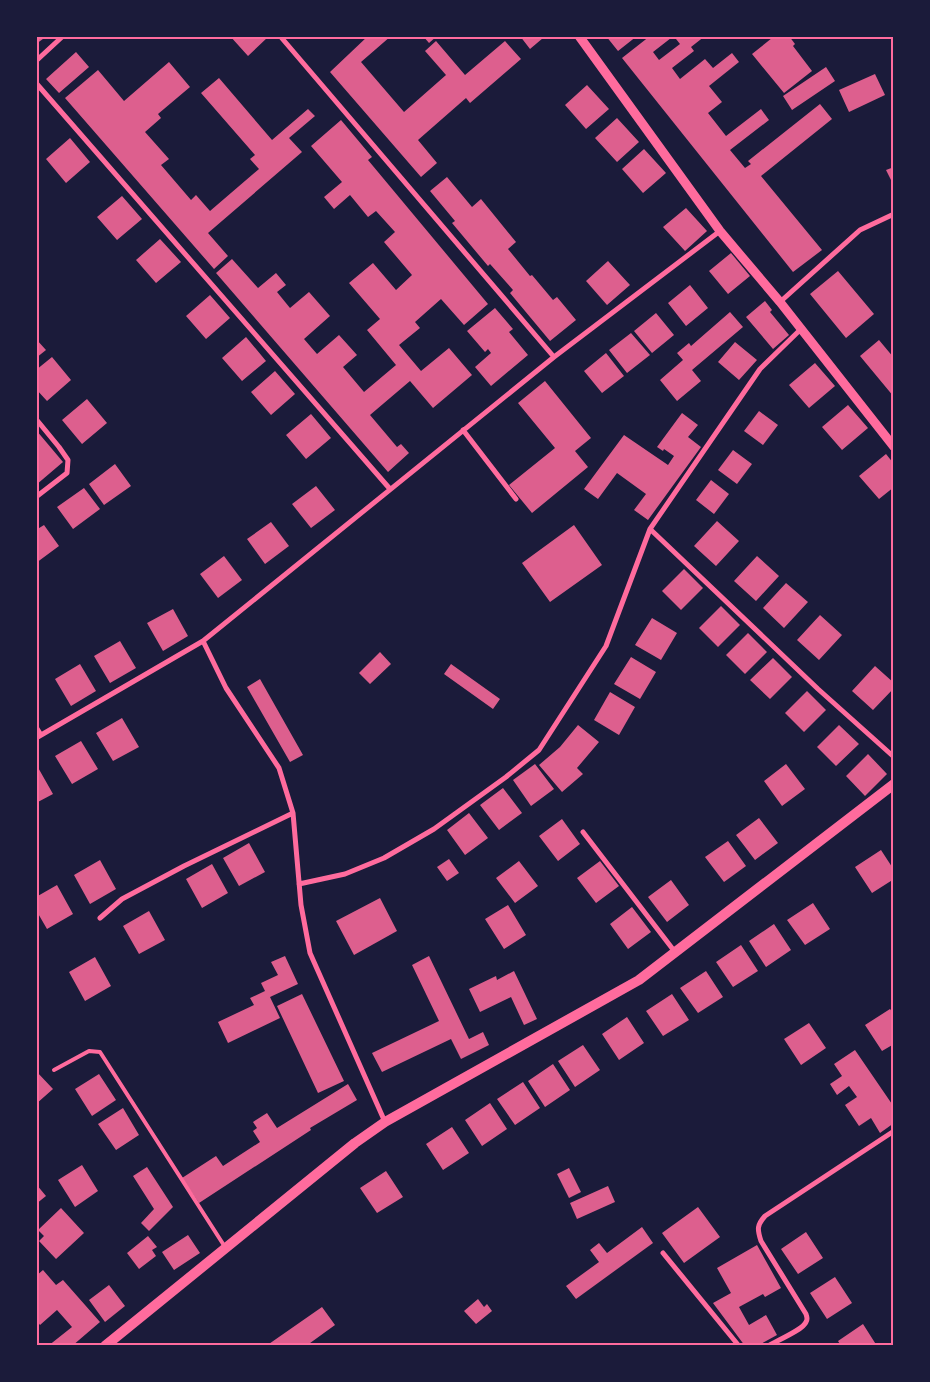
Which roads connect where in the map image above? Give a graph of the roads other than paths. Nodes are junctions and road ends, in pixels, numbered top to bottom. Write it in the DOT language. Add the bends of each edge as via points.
graph roads {
  1 [pos="63,36"];
  2 [pos="280,36"];
  3 [pos="579,36"];
  4 [pos="36,61"];
  5 [pos="36,83"];
  6 [pos="894,214"];
  7 [pos="720,231"];
  8 [pos="780,302"];
  9 [pos="802,328"];
  10 [pos="554,357"];
  11 [pos="36,419"];
  12 [pos="464,430"];
  13 [pos="894,447"];
  14 [pos="390,489"];
  15 [pos="36,497"];
  16 [pos="516,500"];
  17 [pos="650,529"];
  18 [pos="203,641"];
  19 [pos="36,727"];
  20 [pos="39,737"];
  21 [pos="894,757"];
  22 [pos="894,784"];
  23 [pos="293,813"];
  24 [pos="583,832"];
  25 [pos="300,884"];
  26 [pos="100,918"];
  27 [pos="675,952"];
  28 [pos="54,1070"];
  29 [pos="385,1122"];
  30 [pos="894,1131"];
  31 [pos="225,1247"];
  32 [pos="663,1253"];
  33 [pos="105,1346"];
  34 [pos="739,1346"];
  35 [pos="768,1346"];
  1 -- 4 [label="street"];
  2 -- 10 [label="street"];
  3 -- 7 [label="street"];
  5 -- 14 [label="street"];
  6 -- 8 [label="street" via="860,230"];
  7 -- 8 [label="street"];
  7 -- 10 [label="street"];
  8 -- 9 [label="street"];
  9 -- 13 [label="street"];
  9 -- 17 [label="street" via="760,369"];
  10 -- 12 [label="street"];
  11 -- 15 [label="street" via="68,460 67,473"];
  12 -- 14 [label="street"];
  12 -- 16 [label="street"];
  14 -- 18 [label="street"];
  17 -- 21 [label="street"];
  17 -- 25 [label="street" via="606,646 539,750 434,829 384,858 345,874"];
  18 -- 20 [label="street"];
  18 -- 23 [label="street" via="226,688 279,768"];
  19 -- 20 [label="street"];
  22 -- 27 [label="main road"];
  23 -- 25 [label="street"];
  23 -- 26 [label="street" via="122,899"];
  24 -- 27 [label="street"];
  25 -- 29 [label="street" via="310,953"];
  27 -- 29 [label="main road" via="639,980"];
  28 -- 31 [label="lane" via="89,1050 100,1052"];
  29 -- 31 [label="main road"];
  30 -- 35 [label="street" via="758,1223 761,1241 807,1320 800,1328"];
  31 -- 33 [label="main road"];
  32 -- 34 [label="street"];
}
